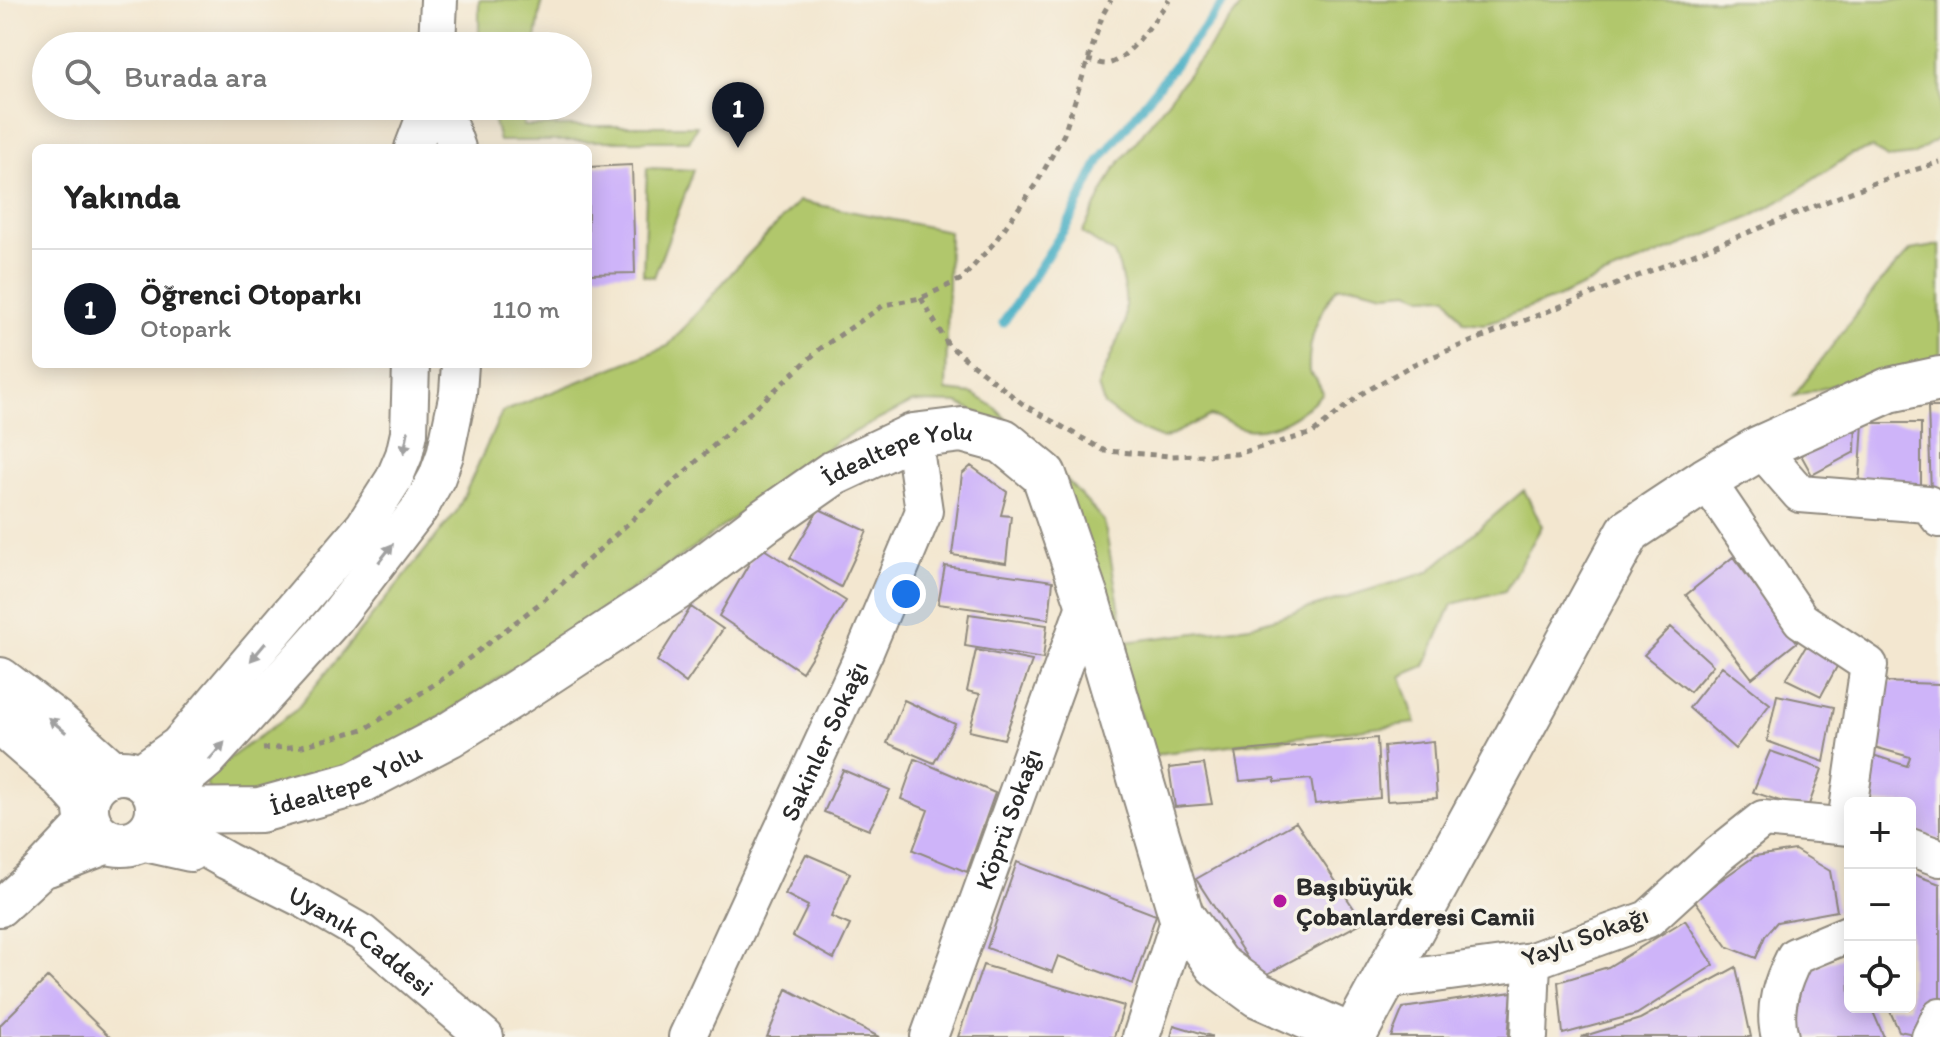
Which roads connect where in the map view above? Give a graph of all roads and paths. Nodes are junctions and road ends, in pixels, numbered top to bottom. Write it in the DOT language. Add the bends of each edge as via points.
graph roads {
  1 [pos="439,0"];
  2 [pos="1111,0"];
  3 [pos="1169,0"];
  4 [pos="438,32"];
  5 [pos="1087,60"];
  6 [pos="424,120"];
  7 [pos="447,120"];
  8 [pos="415,144"];
  9 [pos="456,144"];
  10 [pos="1940,162"];
  11 [pos="921,298"];
  12 [pos="411,368"];
  13 [pos="460,368"];
  14 [pos="1940,379"];
  15 [pos="913,436"];
  16 [pos="1760,448"];
  17 [pos="1706,480"];
  18 [pos="1940,519"];
  19 [pos="1087,600"];
  20 [pos="0,680"];
  21 [pos="0,722"];
  22 [pos="221,745"];
  23 [pos="1850,797"];
  24 [pos="127,810"];
  25 [pos="1844,826"];
  26 [pos="1916,849"];
  27 [pos="1940,858"];
  28 [pos="0,908"];
  29 [pos="1181,915"];
  30 [pos="1844,936"];
  31 [pos="1532,961"];
  32 [pos="1383,981"];
  33 [pos="1940,1017"];
  34 [pos="485,1037"];
  35 [pos="687,1037"];
  36 [pos="929,1037"];
  37 [pos="1141,1037"];
  38 [pos="1352,1037"];
  39 [pos="1529,1037"];
  40 [pos="1780,1037"];
  41 [pos="1930,1037"];
  1 -- 4 [label="street"];
  2 -- 5 [label="path"];
  3 -- 5 [label="path" via="1121,58 1107,64"];
  5 -- 11 [label="path" via="1064,134 1030,193 962,279"];
  6 -- 8 [label="street"];
  7 -- 9 [label="street"];
  10 -- 11 [label="path" via="1414,364 1361,394 1313,433 1236,454 1105,451 1024,405 948,345"];
  11 -- 22 [label="path" via="884,305 821,348 544,600 441,680 367,728 302,746 234,751"];
  12 -- 24 [label="street, one-way" via="404,455 364,526"];
  22 -- 13 [label="street, one-way" via="334,620 420,508 445,455"];
  14 -- 16 [label="main road" via="1889,390"];
  15 -- 19 [label="main road, İdealtepe Yolu" via="962,430 1003,441 1044,475"];
  15 -- 24 [label="main road, İdealtepe Yolu" via="832,474 678,587 546,674 449,735 355,784 260,810"];
  15 -- 35 [label="street, Sakinler Sokağı" via="924,511"];
  16 -- 17 [label="main road"];
  16 -- 18 [label="street" via="1800,494 1928,504"];
  17 -- 23 [label="street" via="1801,620 1869,665"];
  17 -- 32 [label="main road" via="1629,531"];
  19 -- 29 [label="main road, İdealtepe Yolu"];
  19 -- 36 [label="street, Köprü Sokağı"];
  24 -- 20 [label="main road, one-way" via="55,722"];
  21 -- 24 [label="main road" via="62,776"];
  24 -- 22 [label="street, one-way" via="207,761"];
  24 -- 28 [label="street" via="39,872"];
  24 -- 34 [label="street, Uyanık Caddesi" via="362,933"];
  25 -- 31 [label="street, Yaylı Sokağı" via="1763,819 1648,919"];
  26 -- 27 [label="street"];
  29 -- 37 [label="street"];
  29 -- 38 [label="main road, İdealtepe Yolu" via="1217,965 1258,995"];
  30 -- 40 [label="street" via="1795,956 1782,983 1776,1021"];
  31 -- 32 [label="street, Yaylı Sokağı"];
  31 -- 39 [label="street"];
  32 -- 38 [label="main road"];
  33 -- 41 [label="street"];
}
